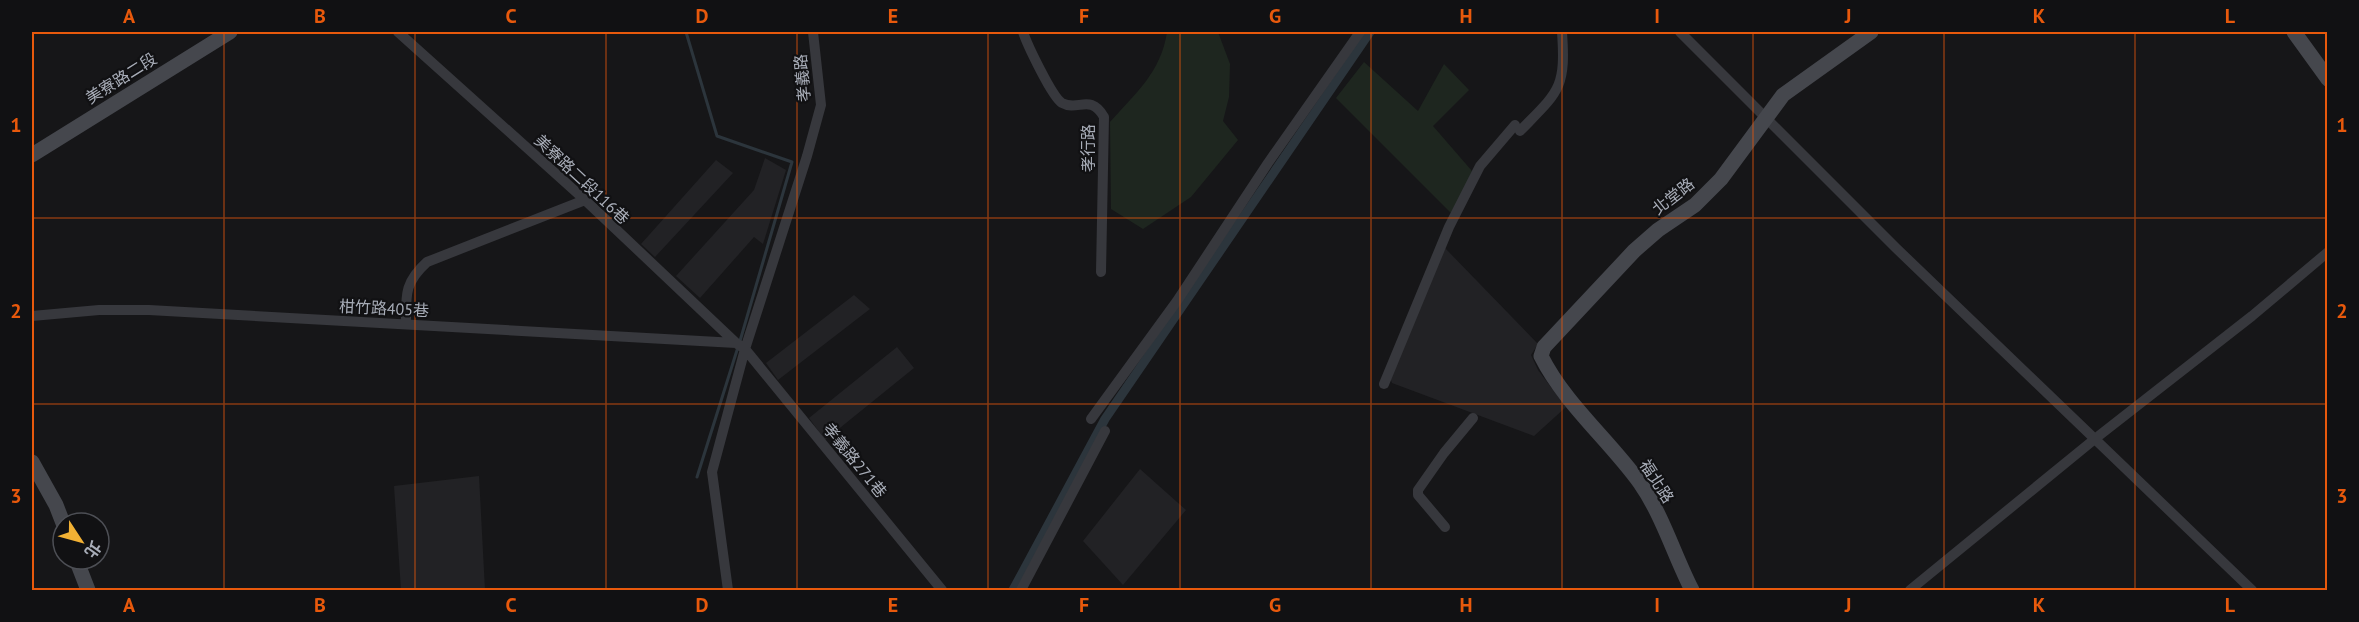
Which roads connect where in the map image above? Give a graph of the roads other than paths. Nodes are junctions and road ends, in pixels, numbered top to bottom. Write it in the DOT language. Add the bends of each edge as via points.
graph roads {
  1 [pos="230,32"];
  2 [pos="398,32"];
  3 [pos="813,32"];
  4 [pos="1023,32"];
  5 [pos="1360,32"];
  6 [pos="1562,32"];
  7 [pos="1680,32"];
  8 [pos="1871,32"];
  9 [pos="2294,32"];
  10 [pos="2328,79"];
  11 [pos="1767,117"];
  12 [pos="32,155"];
  13 [pos="585,200"];
  14 [pos="2328,252"];
  15 [pos="1101,272"];
  16 [pos="32,316"];
  17 [pos="406,324"];
  18 [pos="740,346"];
  19 [pos="1384,384"];
  20 [pos="1573,402"];
  21 [pos="1473,418"];
  22 [pos="1091,419"];
  23 [pos="1105,431"];
  24 [pos="2096,438"];
  25 [pos="32,462"];
  26 [pos="58,511"];
  27 [pos="1445,527"];
  28 [pos="80,571"];
  29 [pos="88,591"];
  30 [pos="728,591"];
  31 [pos="942,591"];
  32 [pos="1021,591"];
  33 [pos="1692,591"];
  34 [pos="1910,591"];
  35 [pos="2252,591"];
  1 -- 12 [label="street, 美寮路二段"];
  2 -- 13 [label="street, 美寮路二段116巷"];
  3 -- 18 [label="street, 孝義路" via="821,105"];
  4 -- 15 [label="street, 孝行路" via="1062,103 1092,105 1104,117"];
  5 -- 22 [label="street" via="1177,301"];
  6 -- 19 [label="street" via="1564,65 1554,96 1480,166 1454,217"];
  7 -- 11 [label="street"];
  8 -- 11 [label="street, 北堂路" via="1783,95"];
  9 -- 10 [label="street"];
  11 -- 20 [label="street, 北堂路" via="1695,205 1634,251 1544,347 1541,356 1547,368"];
  11 -- 24 [label="street" via="1896,248"];
  13 -- 17 [label="street" via="427,262 409,282"];
  13 -- 18 [label="street, 美寮路二段116巷"];
  14 -- 24 [label="street"];
  16 -- 17 [label="street, 柑竹路405巷" via="149,310"];
  17 -- 18 [label="street, 柑竹路405巷"];
  18 -- 30 [label="street, 孝義路" via="712,472"];
  18 -- 31 [label="street, 孝義路271巷"];
  20 -- 33 [label="street, 福北路" via="1640,483"];
  21 -- 27 [label="street" via="1418,490"];
  23 -- 32 [label="street"];
  24 -- 34 [label="street"];
  24 -- 35 [label="street"];
  25 -- 26 [label="street"];
  28 -- 29 [label="street"];
}
